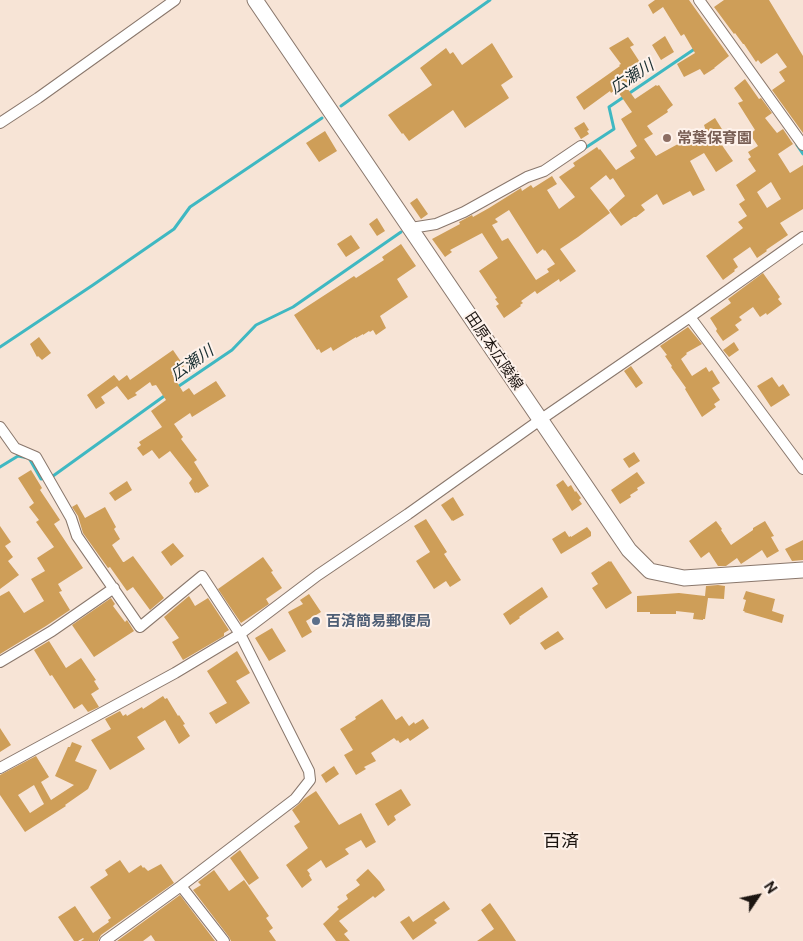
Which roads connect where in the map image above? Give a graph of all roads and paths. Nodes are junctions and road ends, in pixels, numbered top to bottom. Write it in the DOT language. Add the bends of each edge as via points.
graph roads {
  1 [pos="175,0"];
  2 [pos="255,0"];
  3 [pos="699,0"];
  4 [pos="0,123"];
  5 [pos="803,145"];
  6 [pos="581,146"];
  7 [pos="411,228"];
  8 [pos="803,237"];
  9 [pos="690,317"];
  10 [pos="540,420"];
  11 [pos="0,427"];
  12 [pos="803,469"];
  13 [pos="803,570"];
  14 [pos="114,588"];
  15 [pos="240,634"];
  16 [pos="0,662"];
  17 [pos="0,768"];
  18 [pos="181,886"];
  19 [pos="105,941"];
  20 [pos="224,941"];
  1 -- 4 [label="street"];
  2 -- 7 [label="main road, 田原本広陵線"];
  3 -- 5 [label="street"];
  6 -- 7 [label="street" via="493,200 436,224"];
  7 -- 10 [label="main road, 田原本広陵線"];
  8 -- 9 [label="street"];
  9 -- 10 [label="street"];
  9 -- 12 [label="street"];
  10 -- 13 [label="main road, 田原本広陵線" via="629,550 650,571 684,578"];
  10 -- 15 [label="street" via="318,575"];
  11 -- 14 [label="street" via="15,448 36,457 71,518 77,536"];
  14 -- 15 [label="street" via="140,627 202,576"];
  14 -- 16 [label="street"];
  15 -- 17 [label="street"];
  15 -- 18 [label="street" via="309,771 310,780 295,799"];
  18 -- 19 [label="street"];
  18 -- 20 [label="street"];
}
